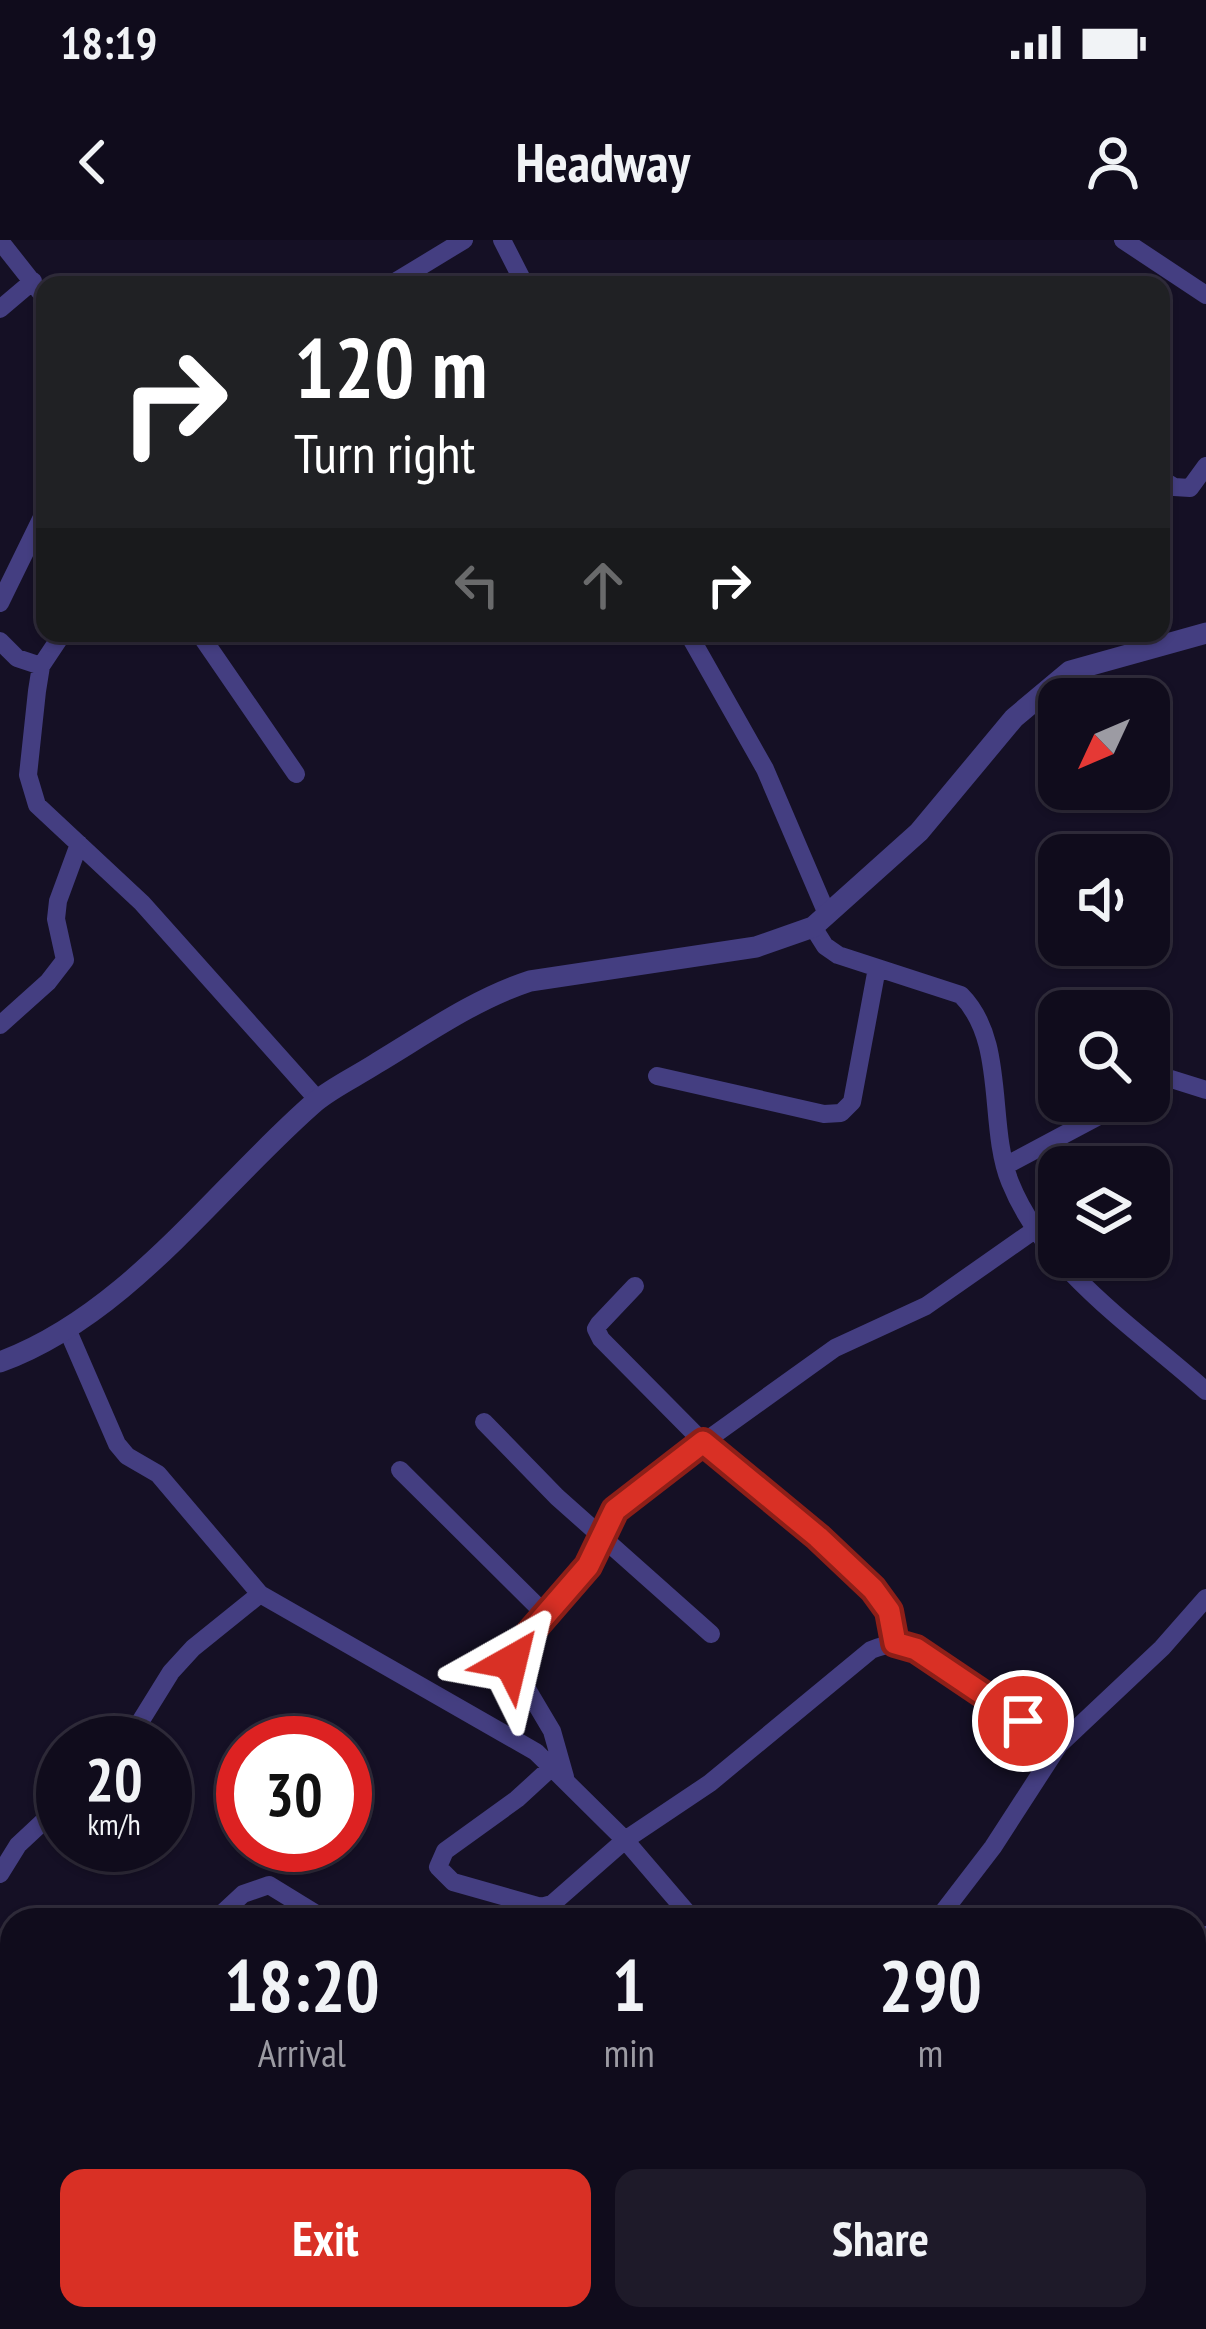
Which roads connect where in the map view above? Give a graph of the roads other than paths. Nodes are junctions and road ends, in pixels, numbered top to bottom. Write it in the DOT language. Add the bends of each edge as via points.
graph roads {
  1 [pos="464,240"];
  2 [pos="502,240"];
  3 [pos="1123,240"];
  4 [pos="0,241"];
  5 [pos="405,276"];
  6 [pos="520,276"];
  7 [pos="33,281"];
  8 [pos="36,285"];
  9 [pos="1206,295"];
  10 [pos="0,309"];
  11 [pos="1206,466"];
  12 [pos="1170,485"];
  13 [pos="36,529"];
  14 [pos="0,603"];
  15 [pos="1206,633"];
  16 [pos="0,641"];
  17 [pos="57,642"];
  18 [pos="205,642"];
  19 [pos="693,642"];
  20 [pos="41,666"];
  21 [pos="296,774"];
  22 [pos="79,844"];
  23 [pos="820,921"];
  24 [pos="877,968"];
  25 [pos="0,1025"];
  26 [pos="657,1076"];
  27 [pos="1170,1079"];
  28 [pos="1206,1090"];
  29 [pos="318,1100"];
  30 [pos="1088,1122"];
  31 [pos="1005,1166"];
  32 [pos="1036,1229"];
  33 [pos="635,1286"];
  34 [pos="68,1331"];
  35 [pos="0,1362"];
  36 [pos="1206,1390"];
  37 [pos="484,1422"];
  38 [pos="703,1442"];
  39 [pos="400,1470"];
  40 [pos="602,1538"];
  41 [pos="260,1594"];
  42 [pos="1206,1598"];
  43 [pos="546,1615"];
  44 [pos="711,1634"];
  45 [pos="895,1643"];
  46 [pos="144,1716"];
  47 [pos="1059,1745"];
  48 [pos="559,1771"];
  49 [pos="36,1828"];
  50 [pos="626,1840"];
  51 [pos="0,1874"];
  52 [pos="228,1908"];
  53 [pos="306,1908"];
  54 [pos="683,1908"];
  55 [pos="946,1908"];
  1 -- 5 [label="street"];
  2 -- 6 [label="street"];
  3 -- 9 [label="street"];
  4 -- 7 [label="street"];
  7 -- 8 [label="street"];
  7 -- 10 [label="street"];
  11 -- 12 [label="street" via="1190,488"];
  13 -- 14 [label="street"];
  15 -- 23 [label="street" via="1070,671 1014,718 920,832"];
  16 -- 20 [label="street" via="16,658"];
  17 -- 20 [label="street"];
  18 -- 21 [label="street"];
  19 -- 23 [label="street" via="765,769"];
  20 -- 22 [label="street" via="30,790"];
  22 -- 25 [label="street" via="58,902 65,960"];
  22 -- 29 [label="street"];
  23 -- 24 [label="street" via="825,946"];
  23 -- 29 [label="street" via="756,947 496,992"];
  24 -- 26 [label="street" via="852,1102 841,1113"];
  24 -- 31 [label="street" via="971,1005 988,1055"];
  27 -- 28 [label="street"];
  29 -- 34 [label="street"];
  30 -- 31 [label="street"];
  31 -- 32 [label="street"];
  32 -- 36 [label="street"];
  32 -- 38 [label="street" via="926,1306 835,1348"];
  33 -- 38 [label="street" via="597,1334"];
  34 -- 35 [label="street"];
  34 -- 41 [label="street" via="116,1444 158,1474"];
  37 -- 40 [label="street"];
  38 -- 40 [label="street" via="629,1496"];
  38 -- 45 [label="street" via="873,1589 889,1611"];
  39 -- 43 [label="street"];
  40 -- 43 [label="street"];
  40 -- 44 [label="street"];
  41 -- 46 [label="street" via="193,1648"];
  41 -- 48 [label="street"];
  42 -- 47 [label="street"];
  43 -- 48 [label="street" via="511,1662 552,1731"];
  45 -- 47 [label="street"];
  45 -- 50 [label="street" via="872,1650 710,1783"];
  47 -- 55 [label="street"];
  48 -- 50 [label="street"];
  48 -- 50 [label="street" via="445,1851 442,1875 541,1907"];
  49 -- 51 [label="street"];
  50 -- 54 [label="street"];
  52 -- 53 [label="street" via="269,1885"];
}
